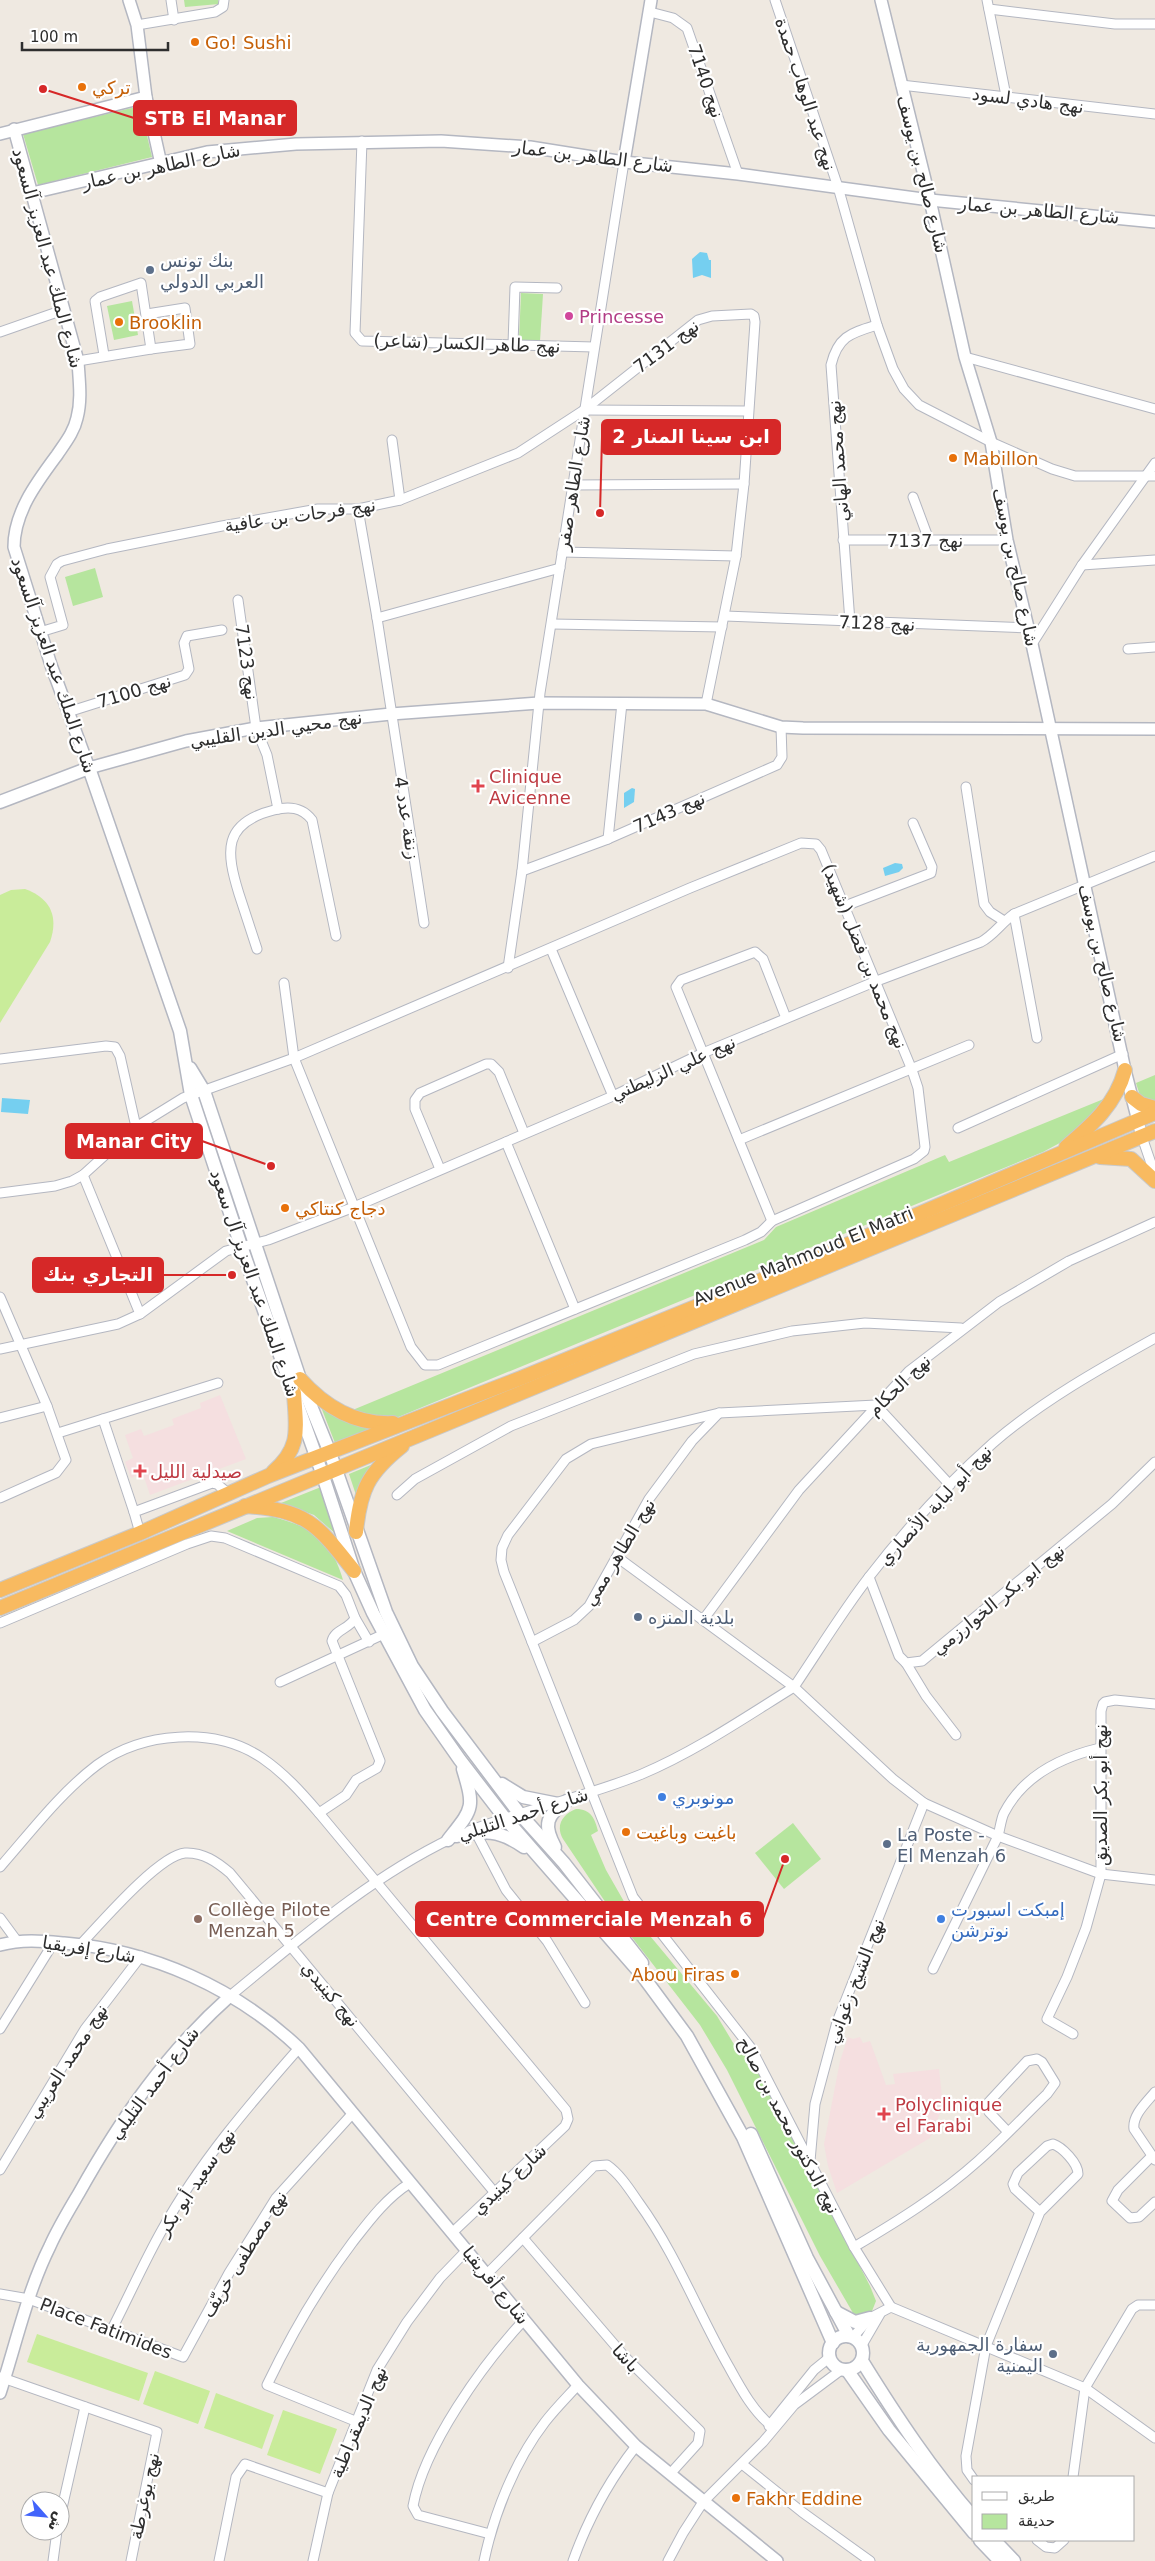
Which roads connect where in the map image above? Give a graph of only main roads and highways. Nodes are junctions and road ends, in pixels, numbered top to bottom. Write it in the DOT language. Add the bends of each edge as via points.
graph roads {
  1 [pos="89,768"];
  2 [pos="47,784"];
  3 [pos="0,802"];
  4 [pos="0,810"];
  5 [pos="186,1061"];
  6 [pos="1125,1070"];
  7 [pos="1132,1097"];
  8 [pos="1155,1108"];
  9 [pos="1155,1113"];
  10 [pos="1149,1134"];
  11 [pos="1053,1157"];
  12 [pos="1092,1157"];
  13 [pos="1155,1181"];
  14 [pos="300,1379"];
  15 [pos="294,1393"];
  16 [pos="402,1423"];
  17 [pos="414,1436"];
  18 [pos="330,1453"];
  19 [pos="317,1458"];
  20 [pos="329,1471"];
  21 [pos="268,1476"];
  22 [pos="242,1506"];
  23 [pos="356,1532"];
  24 [pos="354,1571"];
  25 [pos="0,1590"];
  26 [pos="0,1608"];
  27 [pos="460,1760"];
  28 [pos="494,1778"];
  29 [pos="544,1863"];
  30 [pos="564,1863"];
  31 [pos="834,2310"];
  32 [pos="876,2315"];
  33 [pos="855,2340"];
  34 [pos="833,2343"];
  35 [pos="862,2361"];
  36 [pos="844,2370"];
  37 [pos="972,2516"];
  38 [pos="972,2531"];
  39 [pos="981,2541"];
  40 [pos="995,2541"];
  41 [pos="1000,2561"];
  42 [pos="1014,2561"];
  1 -- 2 [label="main road, نهج محيي الدين القليبي"];
  1 -- 5 [label="main road, شارع الملك عبد العزيز آلسعود" via="172,1008"];
  2 -- 3 [label="main road, نهج محيي الدين القليبي"];
  2 -- 4 [label="main road, نهج محيي الدين القليبي"];
  5 -- 14 [label="main road, شارع الملك عبد العزيز آل سعود" via="204,1092"];
  5 -- 15 [label="main road, شارع الملك عبد العزيز آل سعود" via="190,1095"];
  6 -- 11 [label="highway" via="1111,1103 1085,1131"];
  7 -- 8 [label="highway"];
  9 -- 11 [label="highway, Avenue Mahmoud El Matri"];
  10 -- 12 [label="highway, Avenue Mahmoud El Matri"];
  11 -- 16 [label="highway, Avenue Mahmoud El Matri" via="556,1364"];
  12 -- 13 [label="highway" via="1131,1159"];
  12 -- 17 [label="highway, Avenue Mahmoud El Matri"];
  14 -- 16 [label="highway" via="320,1400 357,1420 372,1424"];
  14 -- 18 [label="main road, شارع الملك عبد العزيز آل سعود"];
  15 -- 19 [label="main road, شارع الملك عبد العزيز آل سعود"];
  15 -- 21 [label="highway" via="296,1430 293,1450 286,1461"];
  16 -- 18 [label="highway, Avenue Mahmoud El Matri"];
  17 -- 20 [label="highway, Avenue Mahmoud El Matri"];
  17 -- 23 [label="highway" via="388,1457 368,1482 358,1505"];
  18 -- 19 [label="highway, Avenue Mahmoud El Matri"];
  18 -- 20 [label="main road, شارع الملك عبد العزيز آل سعود"];
  19 -- 20 [label="main road, شارع الملك عبد العزيز آل سعود"];
  19 -- 21 [label="highway, Avenue Mahmoud El Matri"];
  20 -- 22 [label="highway, Avenue Mahmoud El Matri"];
  20 -- 23 [label="main road"];
  20 -- 24 [label="main road"];
  21 -- 25 [label="highway"];
  22 -- 24 [label="highway" via="274,1508 306,1519 331,1542"];
  22 -- 26 [label="highway, Avenue Mahmoud El Matri"];
  23 -- 28 [label="main road" via="386,1612 412,1666 442,1712"];
  24 -- 27 [label="main road" via="425,1710"];
  27 -- 29 [label="main road"];
  27 -- 29 [label="main road" via="470,1792 471,1808 452,1838 476,1833 503,1834"];
  28 -- 30 [label="main road" via="519,1813"];
  28 -- 30 [label="main road" via="523,1797 562,1802 553,1812 548,1831"];
  29 -- 34 [label="main road" via="642,1975 687,2036 743,2137"];
  30 -- 31 [label="main road" via="693,2032 750,2131"];
  31 -- 32 [label="main road" via="854,2322"];
  31 -- 33 [label="main road"];
  33 -- 34 [label="main road" via="838,2338"];
  33 -- 35 [label="main road"];
  34 -- 36 [label="main road" via="830,2357 834,2365"];
  35 -- 36 [label="main road" via="858,2366"];
  35 -- 37 [label="main road" via="928,2463"];
  36 -- 38 [label="main road"];
  39 -- 41 [label="main road"];
  40 -- 42 [label="main road"];
}
